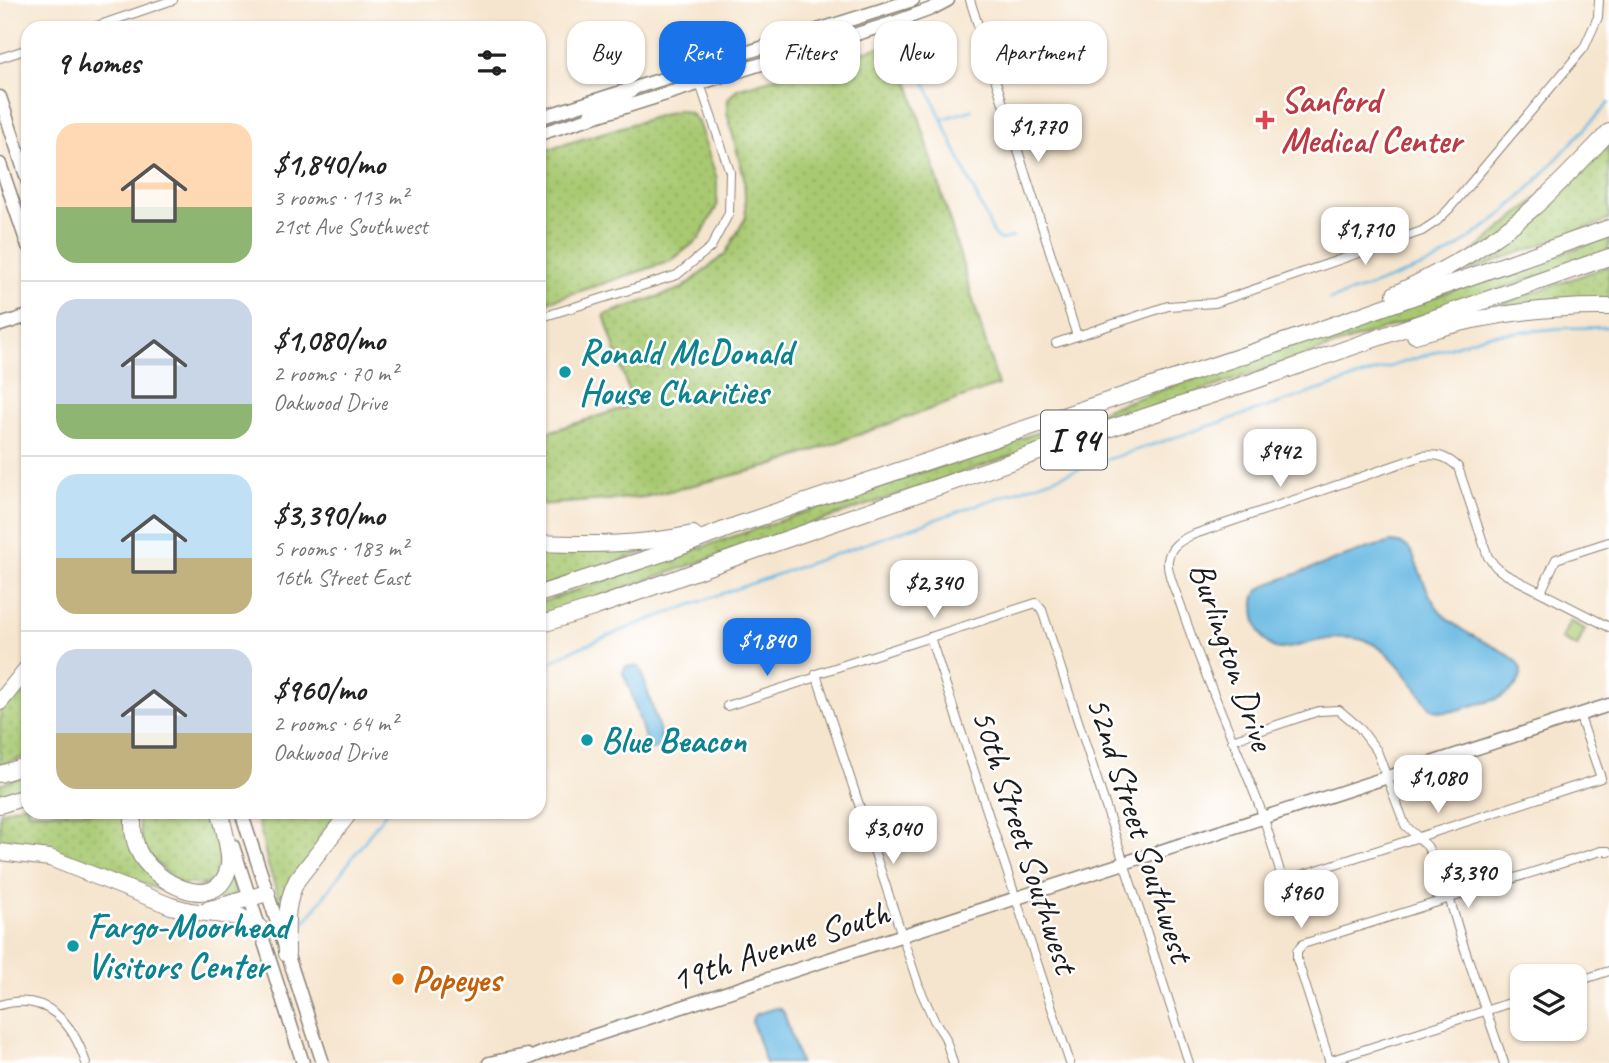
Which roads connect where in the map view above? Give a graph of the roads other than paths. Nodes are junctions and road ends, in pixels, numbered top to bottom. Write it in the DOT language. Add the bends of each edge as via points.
graph roads {
  1 [pos="173,0"];
  2 [pos="913,0"];
  3 [pos="948,0"];
  4 [pos="970,0"];
  5 [pos="1599,0"];
  6 [pos="120,21"];
  7 [pos="21,51"];
  8 [pos="746,53"];
  9 [pos="0,58"];
  10 [pos="746,68"];
  11 [pos="659,80"];
  12 [pos="694,84"];
  13 [pos="701,84"];
  14 [pos="637,87"];
  15 [pos="0,97"];
  16 [pos="580,105"];
  17 [pos="546,116"];
  18 [pos="588,118"];
  19 [pos="546,128"];
  20 [pos="546,132"];
  21 [pos="1609,132"];
  22 [pos="21,161"];
  23 [pos="0,164"];
  24 [pos="21,226"];
  25 [pos="1609,229"];
  26 [pos="1609,257"];
  27 [pos="1609,307"];
  28 [pos="546,316"];
  29 [pos="21,318"];
  30 [pos="0,325"];
  31 [pos="1316,331"];
  32 [pos="1077,336"];
  33 [pos="1056,343"];
  34 [pos="1251,382"];
  35 [pos="740,524"];
  36 [pos="546,542"];
  37 [pos="1609,542"];
  38 [pos="546,592"];
  39 [pos="1541,592"];
  40 [pos="596,607"];
  41 [pos="546,623"];
  42 [pos="1609,627"];
  43 [pos="546,633"];
  44 [pos="930,637"];
  45 [pos="816,675"];
  46 [pos="21,676"];
  47 [pos="0,702"];
  48 [pos="1609,705"];
  49 [pos="727,706"];
  50 [pos="1579,714"];
  51 [pos="1232,740"];
  52 [pos="21,767"];
  53 [pos="0,774"];
  54 [pos="1387,777"];
  55 [pos="21,798"];
  56 [pos="0,805"];
  57 [pos="1263,818"];
  58 [pos="134,819"];
  59 [pos="222,819"];
  60 [pos="223,819"];
  61 [pos="243,819"];
  62 [pos="345,819"];
  63 [pos="1417,837"];
  64 [pos="0,852"];
  65 [pos="1609,852"];
  66 [pos="1124,864"];
  67 [pos="267,893"];
  68 [pos="249,898"];
  69 [pos="1450,898"];
  70 [pos="1017,899"];
  71 [pos="197,911"];
  72 [pos="259,927"];
  73 [pos="901,936"];
  74 [pos="287,954"];
  75 [pos="1609,971"];
  76 [pos="1587,978"];
  77 [pos="1510,1003"];
  78 [pos="0,1005"];
  79 [pos="1486,1011"];
  80 [pos="544,1052"];
  81 [pos="1330,1062"];
  82 [pos="86,1063"];
  83 [pos="303,1063"];
  84 [pos="323,1063"];
  85 [pos="489,1063"];
  86 [pos="518,1063"];
  87 [pos="953,1063"];
  88 [pos="1070,1063"];
  89 [pos="1189,1063"];
  90 [pos="1504,1063"];
  1 -- 6 [label="street"];
  2 -- 8 [label="street"];
  3 -- 10 [label="street"];
  4 -- 32 [label="street"];
  5 -- 32 [label="street" via="1598,17 1584,48 1448,209 1422,231 1215,303 1168,306"];
  7 -- 9 [label="street"];
  11 -- 14 [label="street"];
  12 -- 18 [label="street"];
  13 -- 28 [label="street" via="730,172 729,214 712,247 677,275"];
  14 -- 16 [label="street"];
  14 -- 18 [label="street" via="627,97 590,111"];
  15 -- 22 [label="street"];
  16 -- 17 [label="street"];
  16 -- 19 [label="street" via="580,115"];
  18 -- 20 [label="street"];
  21 -- 31 [label="highway" via="1543,199 1488,243 1420,282"];
  23 -- 24 [label="street"];
  25 -- 31 [label="highway, I 94"];
  26 -- 34 [label="highway, I 94"];
  27 -- 34 [label="highway" via="1495,314"];
  29 -- 30 [label="street"];
  31 -- 35 [label="highway, I 94"];
  32 -- 33 [label="street"];
  34 -- 40 [label="highway, I 94"];
  35 -- 36 [label="highway" via="628,543"];
  35 -- 38 [label="highway, I 94"];
  37 -- 39 [label="street" via="1556,559"];
  39 -- 42 [label="street, Burlington Drive"];
  39 -- 51 [label="street, Burlington Drive" via="1505,574 1488,557 1458,467 1437,454 1185,538 1171,551 1169,570"];
  40 -- 41 [label="highway, I 94"];
  40 -- 43 [label="highway"];
  44 -- 45 [label="street"];
  44 -- 66 [label="street, 52nd Street Southwest" via="1035,603 1042,610"];
  44 -- 70 [label="street, 50th Street Southwest"];
  45 -- 49 [label="street"];
  45 -- 73 [label="street"];
  46 -- 47 [label="highway"];
  48 -- 50 [label="street, 19th Avenue South"];
  50 -- 54 [label="street, 19th Avenue South"];
  50 -- 63 [label="street" via="1601,778"];
  51 -- 54 [label="street" via="1319,711 1339,710 1377,751"];
  51 -- 57 [label="street, Burlington Drive"];
  52 -- 53 [label="highway"];
  54 -- 57 [label="street, 19th Avenue South"];
  54 -- 63 [label="street" via="1405,825"];
  55 -- 56 [label="highway"];
  57 -- 63 [label="street, Burlington Drive" via="1283,881"];
  57 -- 66 [label="street, 19th Avenue South"];
  58 -- 59 [label="highway" via="138,849 150,868 176,886 200,892 216,887 229,864"];
  60 -- 68 [label="street"];
  61 -- 67 [label="street"];
  62 -- 74 [label="highway" via="290,893"];
  63 -- 69 [label="street" via="1442,873"];
  64 -- 71 [label="highway" via="50,858 171,906"];
  65 -- 69 [label="street" via="1601,850"];
  66 -- 70 [label="street, 19th Avenue South"];
  66 -- 89 [label="street, 52nd Street Southwest"];
  67 -- 68 [label="highway"];
  67 -- 74 [label="street"];
  68 -- 71 [label="highway"];
  68 -- 72 [label="street"];
  69 -- 79 [label="street"];
  69 -- 81 [label="street" via="1303,944 1297,951"];
  70 -- 73 [label="street, 19th Avenue South"];
  70 -- 88 [label="street, 50th Street Southwest"];
  71 -- 72 [label="highway" via="241,917"];
  72 -- 83 [label="street"];
  73 -- 80 [label="street, 19th Avenue South"];
  73 -- 87 [label="street"];
  74 -- 84 [label="street"];
  75 -- 76 [label="street"];
  77 -- 79 [label="street"];
  78 -- 82 [label="street" via="33,1003 55,1013 76,1037"];
  79 -- 81 [label="street"];
  79 -- 90 [label="street"];
  80 -- 85 [label="street, 19th Avenue South"];
  80 -- 86 [label="street, 19th Avenue South"];
}
